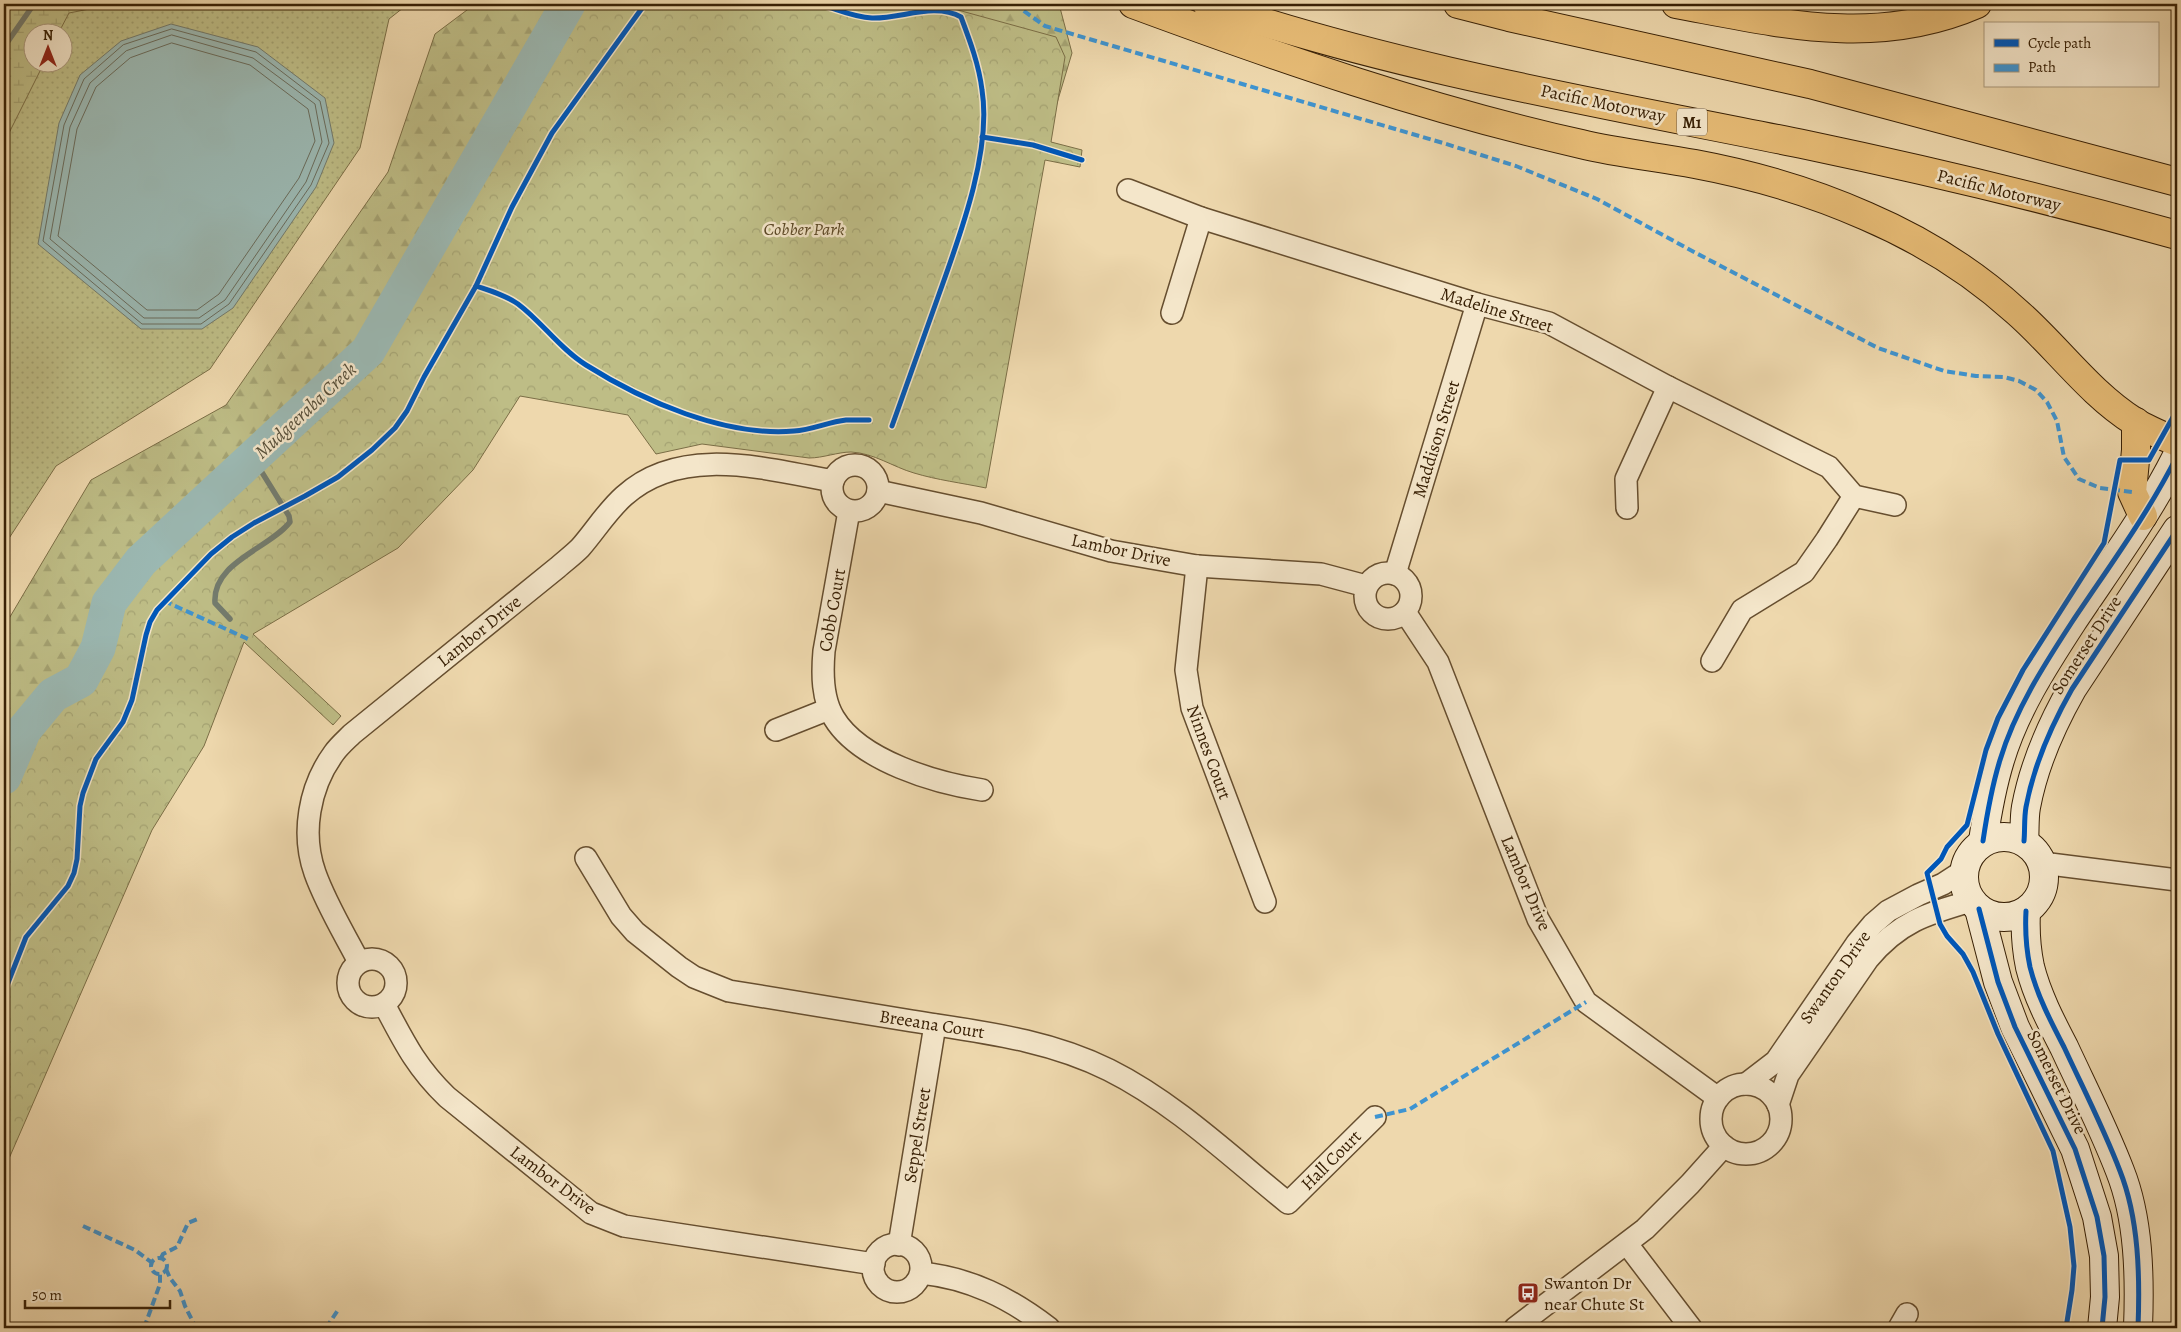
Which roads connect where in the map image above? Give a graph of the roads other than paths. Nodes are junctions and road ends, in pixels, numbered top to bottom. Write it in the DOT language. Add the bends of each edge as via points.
graph roads {
  1 [pos="1133,4"];
  2 [pos="1207,4"];
  3 [pos="1458,4"];
  4 [pos="1676,4"];
  5 [pos="1977,4"];
  6 [pos="2177,182"];
  7 [pos="1128,190"];
  8 [pos="1201,218"];
  9 [pos="2177,235"];
  10 [pos="1477,304"];
  11 [pos="1172,313"];
  12 [pos="1668,386"];
  13 [pos="2136,422"];
  14 [pos="2177,442"];
  15 [pos="2177,456"];
  16 [pos="832,481"];
  17 [pos="878,491"];
  18 [pos="1854,496"];
  19 [pos="1895,505"];
  20 [pos="1628,508"];
  21 [pos="849,511"];
  22 [pos="2143,516"];
  23 [pos="2177,530"];
  24 [pos="1197,566"];
  25 [pos="1394,574"];
  26 [pos="1366,586"];
  27 [pos="1405,612"];
  28 [pos="1712,661"];
  29 [pos="829,708"];
  30 [pos="776,730"];
  31 [pos="982,790"];
  32 [pos="1984,841"];
  33 [pos="2024,841"];
  34 [pos="586,858"];
  35 [pos="2042,863"];
  36 [pos="1963,870"];
  37 [pos="2177,880"];
  38 [pos="1265,902"];
  39 [pos="1975,905"];
  40 [pos="2026,910"];
  41 [pos="359,962"];
  42 [pos="384,1004"];
  43 [pos="935,1025"];
  44 [pos="1746,1084"];
  45 [pos="1718,1098"];
  46 [pos="1778,1105"];
  47 [pos="1375,1117"];
  48 [pos="1724,1146"];
  49 [pos="1288,1203"];
  50 [pos="1627,1244"];
  51 [pos="900,1245"];
  52 [pos="874,1264"];
  53 [pos="921,1272"];
  54 [pos="1049,1328"];
  55 [pos="1515,1328"];
  56 [pos="1691,1328"];
  57 [pos="2102,1328"];
  58 [pos="2138,1328"];
  1 -- 13 [label="highway" via="1392,93 1583,145 1733,172 1864,214 1948,258 1983,283 2037,330 2104,398"];
  2 -- 9 [label="highway, Pacific Motorway / M1" via="1328,41 1419,64 1941,175"];
  3 -- 6 [label="highway" via="1810,84"];
  4 -- 5 [label="highway" via="1802,27 1843,30 1909,24"];
  7 -- 8 [label="street, Madeline Street"];
  8 -- 10 [label="street, Madeline Street"];
  8 -- 11 [label="street"];
  10 -- 12 [label="street, Madeline Street" via="1549,323"];
  10 -- 25 [label="street, Maddison Street"];
  12 -- 18 [label="street, Madeline Street" via="1830,467"];
  12 -- 20 [label="street" via="1626,480"];
  13 -- 14 [label="highway"];
  13 -- 22 [label="highway" via="2132,492"];
  15 -- 22 [label="main road, Somerset Drive"];
  16 -- 17 [label="street" via="842,468 858,465 866,467 876,477"];
  16 -- 21 [label="street" via="834,500"];
  16 -- 41 [label="street, Lambor Drive" via="722,463 683,468 648,480 610,509 580,548 557,568 352,734 334,753 320,777 311,802 308,826 314,873"];
  17 -- 21 [label="street" via="871,505 864,510"];
  17 -- 24 [label="street, Lambor Drive" via="981,513 1111,551"];
  18 -- 19 [label="street"];
  18 -- 28 [label="street" via="1804,572 1742,610"];
  21 -- 29 [label="street, Cobb Court" via="824,651 824,685"];
  22 -- 32 [label="main road, Somerset Drive" via="2047,661 2023,704 2000,758"];
  23 -- 33 [label="main road, Somerset Drive" via="2072,688 2057,716 2046,739 2026,807"];
  24 -- 26 [label="street, Lambor Drive" via="1321,574"];
  24 -- 38 [label="street, Ninnes Court" via="1186,670 1192,708"];
  25 -- 26 [label="street" via="1378,575"];
  25 -- 27 [label="street" via="1403,578 1411,594"];
  26 -- 27 [label="street" via="1364,600 1372,613 1385,620 1400,617"];
  27 -- 45 [label="street, Lambor Drive" via="1438,662 1538,919 1586,1002"];
  29 -- 30 [label="street"];
  29 -- 31 [label="street, Cobb Court" via="834,720 847,733 878,757 939,781"];
  32 -- 33 [label="main road" via="2003,836"];
  32 -- 36 [label="main road" via="1967,857"];
  33 -- 35 [label="main road" via="2035,850"];
  34 -- 43 [label="street, Breeana Court" via="621,916 635,932 694,977 729,991"];
  35 -- 37 [label="street"];
  35 -- 40 [label="main road" via="2042,892"];
  36 -- 39 [label="main road, Somerset Drive" via="1964,888"];
  36 -- 44 [label="street, Swanton Drive" via="1943,884 1888,910 1873,924 1776,1061"];
  39 -- 40 [label="main road" via="1991,915 2005,917"];
  39 -- 46 [label="street, Swanton Drive" via="1936,910 1906,924 1882,942 1788,1075"];
  39 -- 57 [label="main road, Somerset Drive" via="2015,1027 2075,1149 2097,1217 2104,1256"];
  40 -- 58 [label="main road, Somerset Drive" via="2025,934 2030,968 2121,1174 2131,1214 2137,1262"];
  41 -- 42 [label="street" via="348,979 352,997 372,1007"];
  41 -- 42 [label="street" via="380,960 393,971 394,992"];
  42 -- 52 [label="street, Lambor Drive" via="414,1061 429,1080 591,1213 624,1226"];
  43 -- 49 [label="street, Breeana Court" via="987,1032 1088,1060 1153,1096"];
  43 -- 51 [label="street, Seppel Street"];
  44 -- 45 [label="street" via="1731,1088"];
  44 -- 46 [label="street" via="1765,1090"];
  45 -- 48 [label="street" via="1712,1110 1712,1123 1715,1136"];
  46 -- 48 [label="street" via="1780,1128 1767,1147 1745,1154"];
  47 -- 49 [label="street, Hall Court"];
  48 -- 50 [label="street"];
  50 -- 55 [label="street"];
  50 -- 56 [label="street"];
  51 -- 52 [label="street" via="882,1250"];
  51 -- 53 [label="street" via="916,1253"];
  52 -- 53 [label="street" via="880,1284 893,1292 908,1290"];
  53 -- 54 [label="street" via="954,1278 991,1291"];
}
